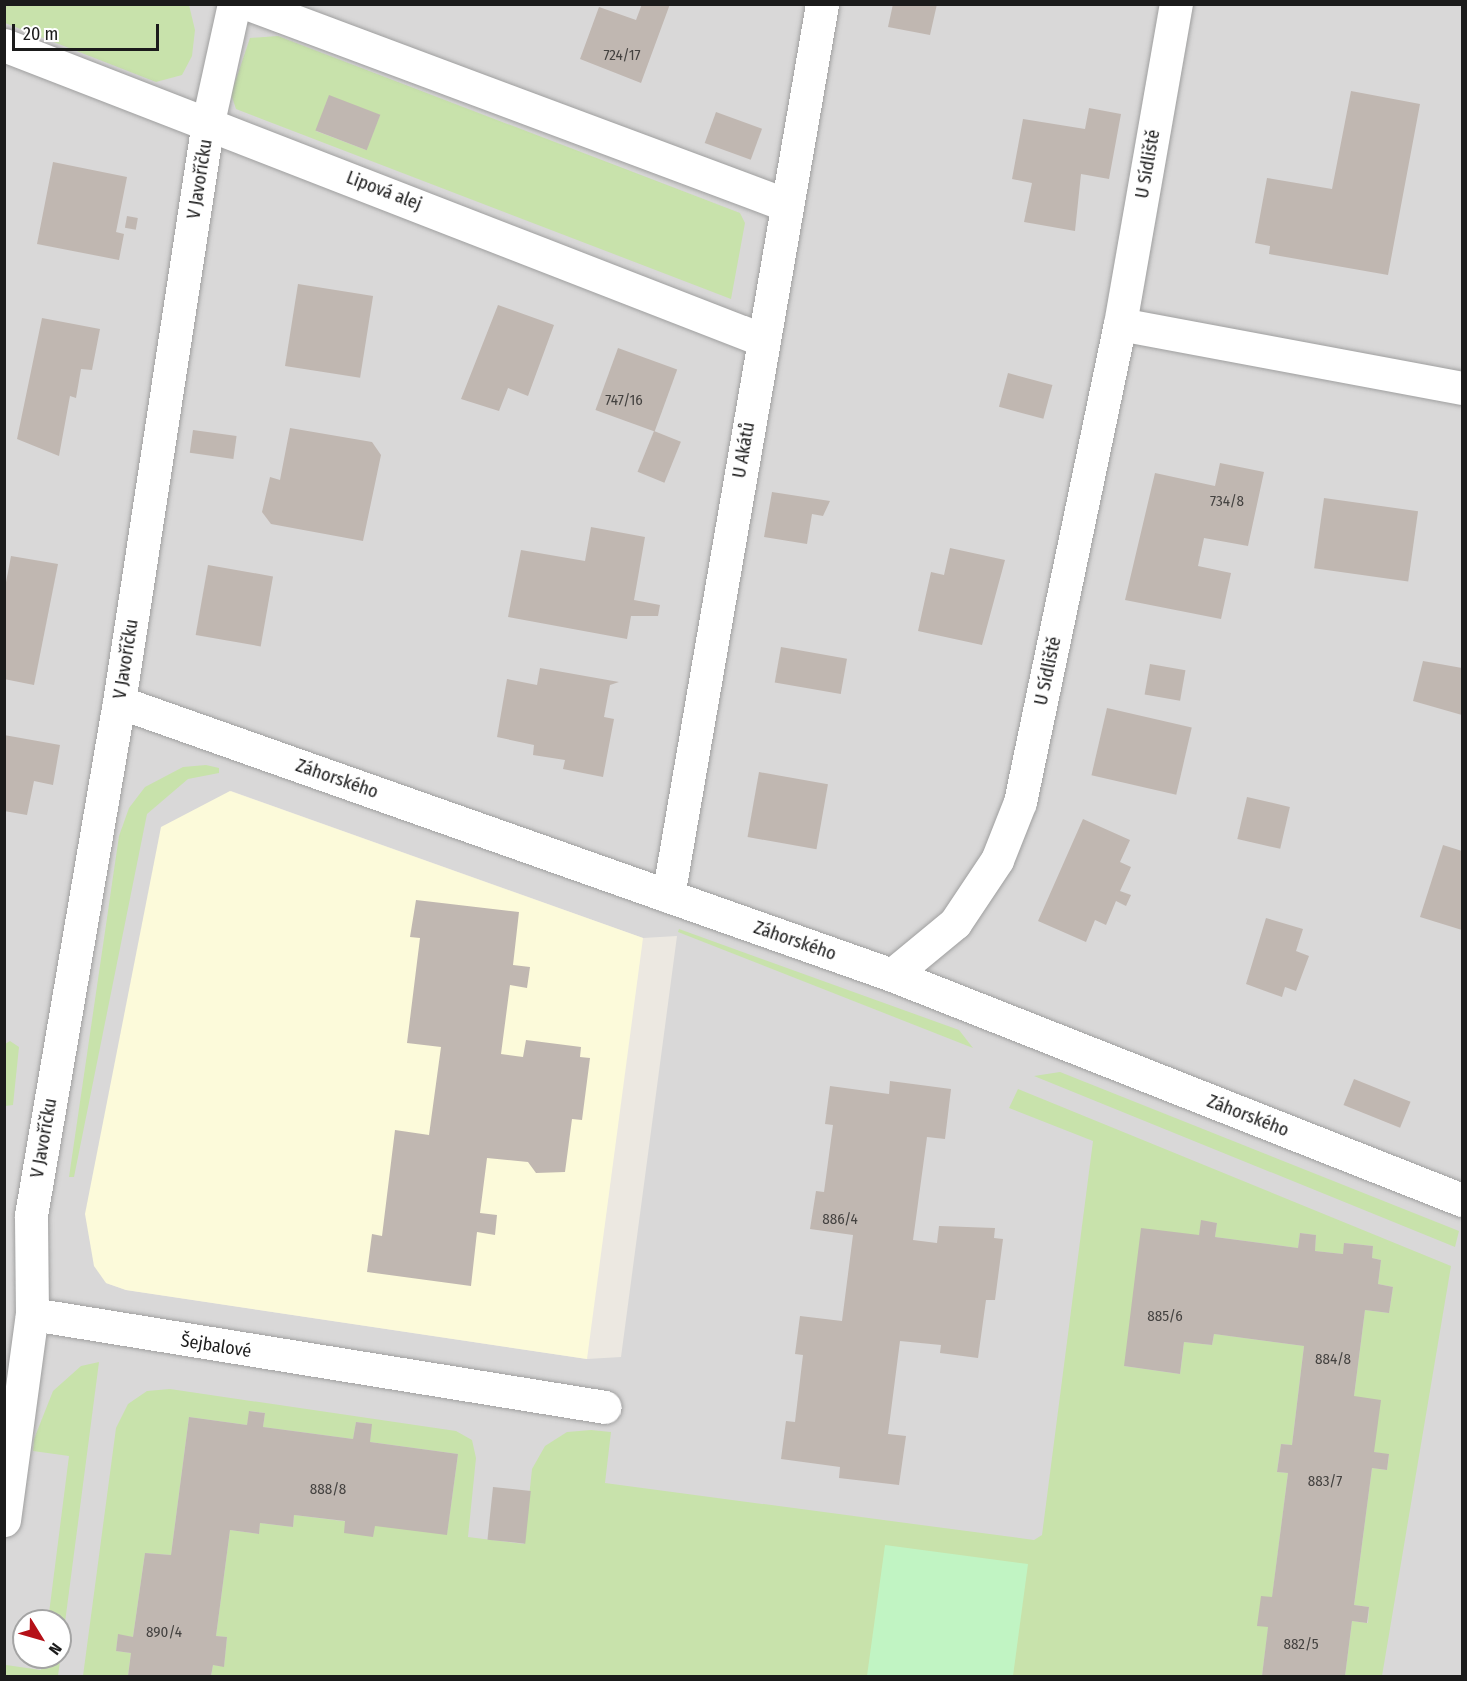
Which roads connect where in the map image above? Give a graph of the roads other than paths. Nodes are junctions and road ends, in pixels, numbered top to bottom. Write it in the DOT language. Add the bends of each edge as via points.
graph roads {
  1 [pos="234,4"];
  2 [pos="249,4"];
  3 [pos="822,4"];
  4 [pos="1176,4"];
  5 [pos="4,45"];
  6 [pos="208,122"];
  7 [pos="787,206"];
  8 [pos="1120,324"];
  9 [pos="763,340"];
  10 [pos="1462,388"];
  11 [pos="119,702"];
  12 [pos="668,896"];
  13 [pos="892,975"];
  14 [pos="1462,1200"];
  15 [pos="18,1208"];
  16 [pos="32,1314"];
  17 [pos="605,1407"];
  18 [pos="4,1520"];
  1 -- 6 [label="street, V Javoříčku"];
  2 -- 7 [label="street"];
  3 -- 7 [label="street, U Akátů"];
  4 -- 8 [label="street, U Sídliště"];
  5 -- 6 [label="street, Lipová alej"];
  6 -- 9 [label="street, Lipová alej"];
  6 -- 11 [label="street, V Javoříčku"];
  7 -- 9 [label="street, U Akátů"];
  8 -- 10 [label="street"];
  8 -- 13 [label="street, U Sídliště" via="1020,802 997,860 955,923"];
  9 -- 12 [label="street, U Akátů"];
  11 -- 12 [label="street, Záhorského"];
  11 -- 15 [label="street, V Javoříčku"];
  12 -- 13 [label="street, Záhorského"];
  13 -- 14 [label="street, Záhorského"];
  15 -- 16 [label="street, V Javoříčku"];
  16 -- 17 [label="street, Šejbalové"];
  16 -- 18 [label="street"];
}
